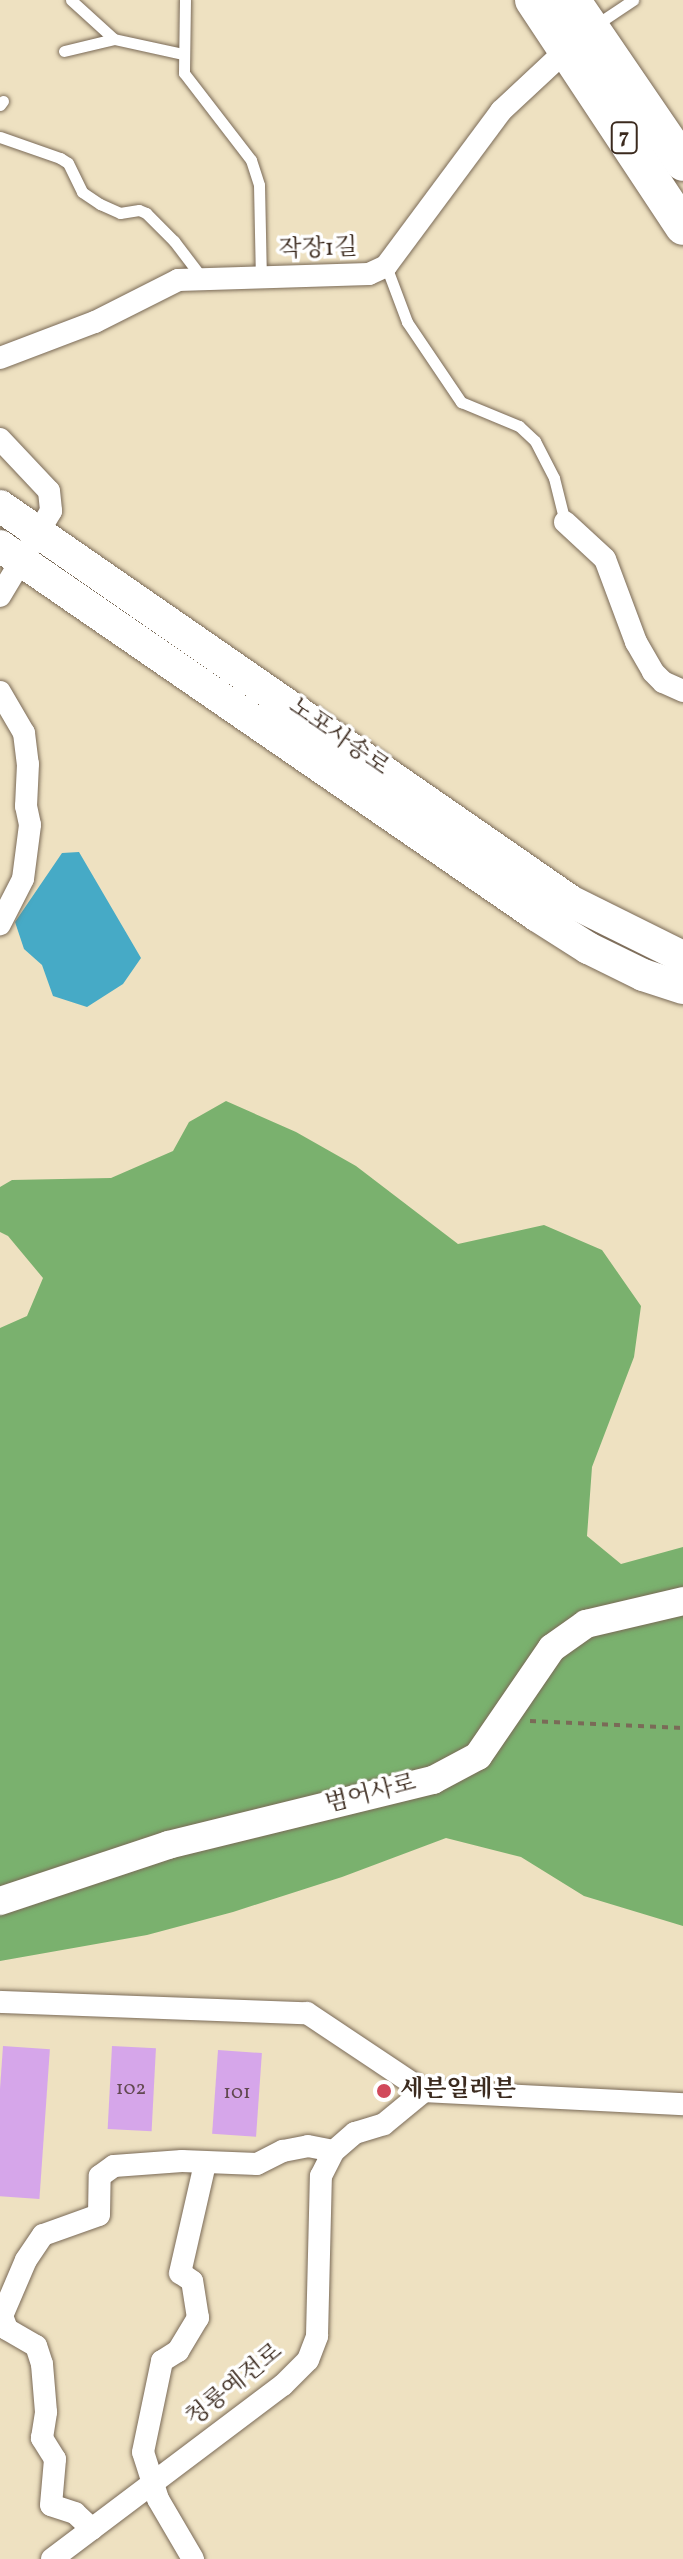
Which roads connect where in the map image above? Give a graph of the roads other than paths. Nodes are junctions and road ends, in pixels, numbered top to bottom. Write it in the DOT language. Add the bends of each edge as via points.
graph roads {
  1 [pos="71,0"];
  2 [pos="185,0"];
  3 [pos="533,0"];
  4 [pos="633,0"];
  5 [pos="576,26"];
  6 [pos="114,39"];
  7 [pos="64,51"];
  8 [pos="183,54"];
  9 [pos="0,137"];
  10 [pos="683,163"];
  11 [pos="683,227"];
  12 [pos="386,266"];
  13 [pos="261,278"];
  14 [pos="203,280"];
  15 [pos="0,358"];
  16 [pos="0,439"];
  17 [pos="0,506"];
  18 [pos="565,522"];
  19 [pos="40,532"];
  20 [pos="10,554"];
  21 [pos="0,596"];
  22 [pos="683,691"];
  23 [pos="0,692"];
  24 [pos="0,924"];
  25 [pos="683,957"];
  26 [pos="683,988"];
  27 [pos="683,1601"];
  28 [pos="0,1901"];
  29 [pos="0,2002"];
  30 [pos="424,2091"];
  31 [pos="683,2104"];
  32 [pos="334,2151"];
  33 [pos="205,2164"];
  34 [pos="153,2484"];
  35 [pos="92,2529"];
  36 [pos="52,2559"];
  37 [pos="193,2559"];
  1 -- 6 [label="lane"];
  2 -- 8 [label="lane"];
  3 -- 5 [label="main road, 7"];
  4 -- 5 [label="lane"];
  5 -- 10 [label="main road, 7"];
  5 -- 11 [label="main road, 7"];
  5 -- 12 [label="street, 작장1길" via="501,111"];
  6 -- 7 [label="lane"];
  6 -- 8 [label="lane"];
  8 -- 13 [label="lane" via="184,73 251,160 259,185"];
  9 -- 14 [label="lane" via="68,163 82,192 100,204 120,213 146,213"];
  12 -- 13 [label="street, 작장1길" via="369,274"];
  12 -- 18 [label="lane" via="407,322 461,402 519,426 535,441 554,478"];
  13 -- 14 [label="street, 작장1길"];
  14 -- 15 [label="street, 작장1길" via="178,280 95,322"];
  16 -- 19 [label="street" via="49,491 51,511"];
  17 -- 19 [label="main road, 노포사송로"];
  18 -- 22 [label="street" via="605,559 653,672"];
  19 -- 20 [label="street"];
  19 -- 25 [label="main road, 노포사송로" via="572,902"];
  20 -- 21 [label="street"];
  20 -- 26 [label="main road, 노포사송로" via="588,948"];
  23 -- 24 [label="street" via="24,733 30,825 23,879"];
  27 -- 28 [label="street, 범어사로" via="586,1624 552,1648 478,1756 433,1780 168,1845"];
  29 -- 30 [label="street" via="307,2013"];
  30 -- 31 [label="street"];
  30 -- 32 [label="street" via="384,2124 355,2133"];
  32 -- 33 [label="street" via="308,2146 257,2164"];
  32 -- 34 [label="street, 청룡예전로" via="321,2176 317,2336 308,2360"];
  33 -- 34 [label="street" via="180,2273 192,2281 198,2318 178,2351 162,2361 143,2452"];
  33 -- 35 [label="street" via="114,2166 100,2176 99,2215 43,2235 10,2291 2,2316 7,2329 36,2346 42,2364 42,2438 55,2459 51,2505 75,2513"];
  34 -- 35 [label="street, 청룡예전로"];
  34 -- 37 [label="street"];
  35 -- 36 [label="street, 청룡예전로"];
}
